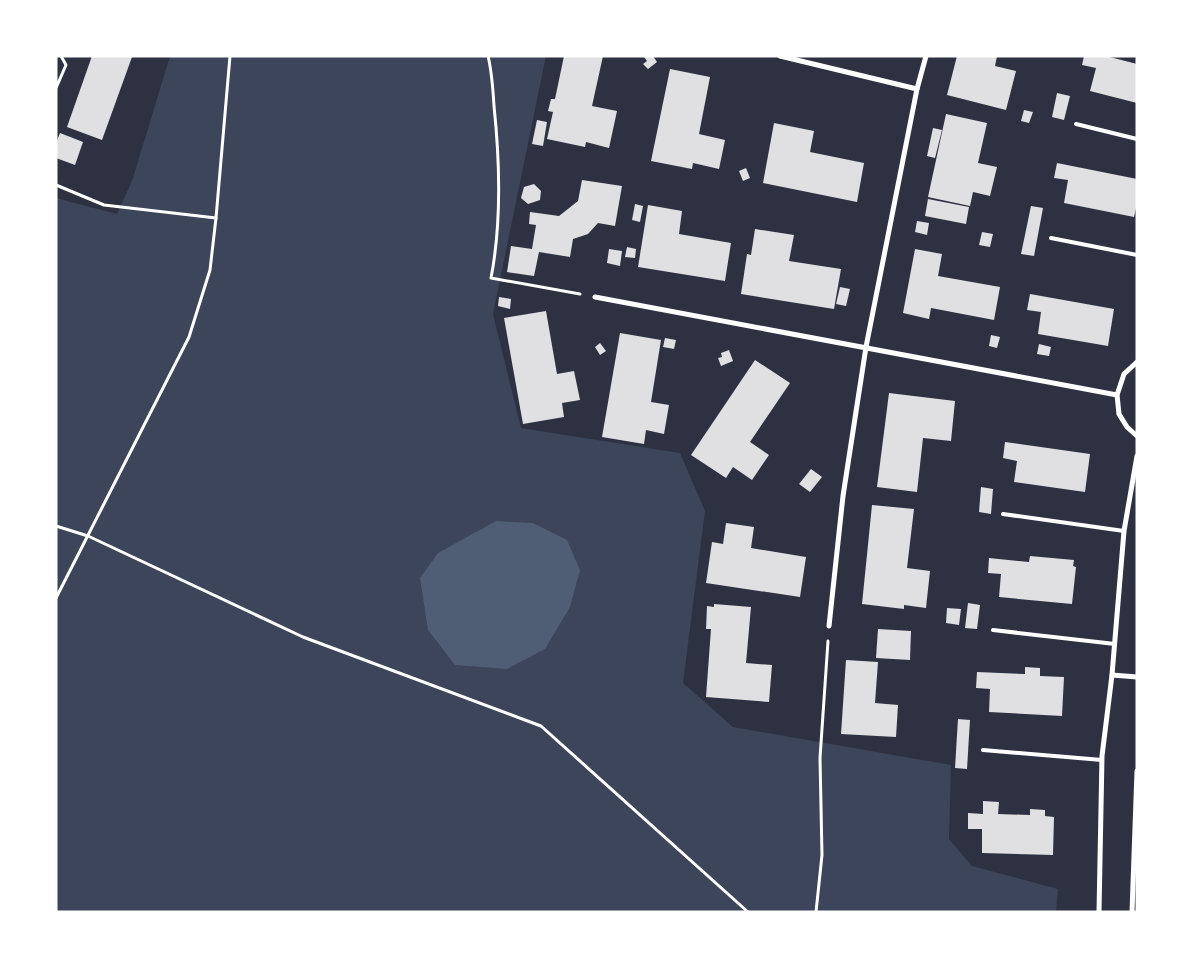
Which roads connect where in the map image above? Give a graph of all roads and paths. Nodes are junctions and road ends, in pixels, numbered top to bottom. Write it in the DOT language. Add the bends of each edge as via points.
graph roads {
  1 [pos="62,56"];
  2 [pos="230,56"];
  3 [pos="488,56"];
  4 [pos="780,56"];
  5 [pos="926,56"];
  6 [pos="56,88"];
  7 [pos="917,90"];
  8 [pos="1076,124"];
  9 [pos="1137,139"];
  10 [pos="56,185"];
  11 [pos="216,218"];
  12 [pos="1051,238"];
  13 [pos="1137,255"];
  14 [pos="595,296"];
  15 [pos="866,347"];
  16 [pos="1137,362"];
  17 [pos="1117,395"];
  18 [pos="1137,436"];
  19 [pos="1137,456"];
  20 [pos="1003,514"];
  21 [pos="56,526"];
  22 [pos="1124,531"];
  23 [pos="88,536"];
  24 [pos="56,598"];
  25 [pos="829,626"];
  26 [pos="993,630"];
  27 [pos="1115,644"];
  28 [pos="1112,675"];
  29 [pos="1137,678"];
  30 [pos="983,750"];
  31 [pos="1102,760"];
  32 [pos="1137,771"];
  33 [pos="748,912"];
  34 [pos="816,912"];
  35 [pos="1099,912"];
  36 [pos="1132,912"];
  1 -- 6 [label="path" via="66,65"];
  2 -- 11 [label="path"];
  3 -- 14 [label="path" via="496,121 499,225 491,278"];
  4 -- 7 [label="street"];
  5 -- 7 [label="street"];
  7 -- 15 [label="street"];
  8 -- 9 [label="lane"];
  10 -- 11 [label="path" via="104,205"];
  11 -- 23 [label="path" via="210,270 188,337"];
  12 -- 13 [label="lane"];
  14 -- 15 [label="street"];
  15 -- 17 [label="street"];
  15 -- 25 [label="street" via="843,496"];
  16 -- 17 [label="street" via="1124,374"];
  17 -- 18 [label="street" via="1119,414 1127,428"];
  19 -- 22 [label="street"];
  20 -- 22 [label="lane"];
  21 -- 23 [label="path"];
  22 -- 27 [label="street"];
  23 -- 24 [label="path"];
  23 -- 33 [label="path" via="303,637 541,726"];
  25 -- 34 [label="path" via="820,758 822,855"];
  26 -- 27 [label="lane"];
  27 -- 28 [label="street"];
  28 -- 29 [label="street"];
  28 -- 31 [label="street"];
  30 -- 31 [label="lane"];
  31 -- 35 [label="street"];
  32 -- 36 [label="street"];
}
